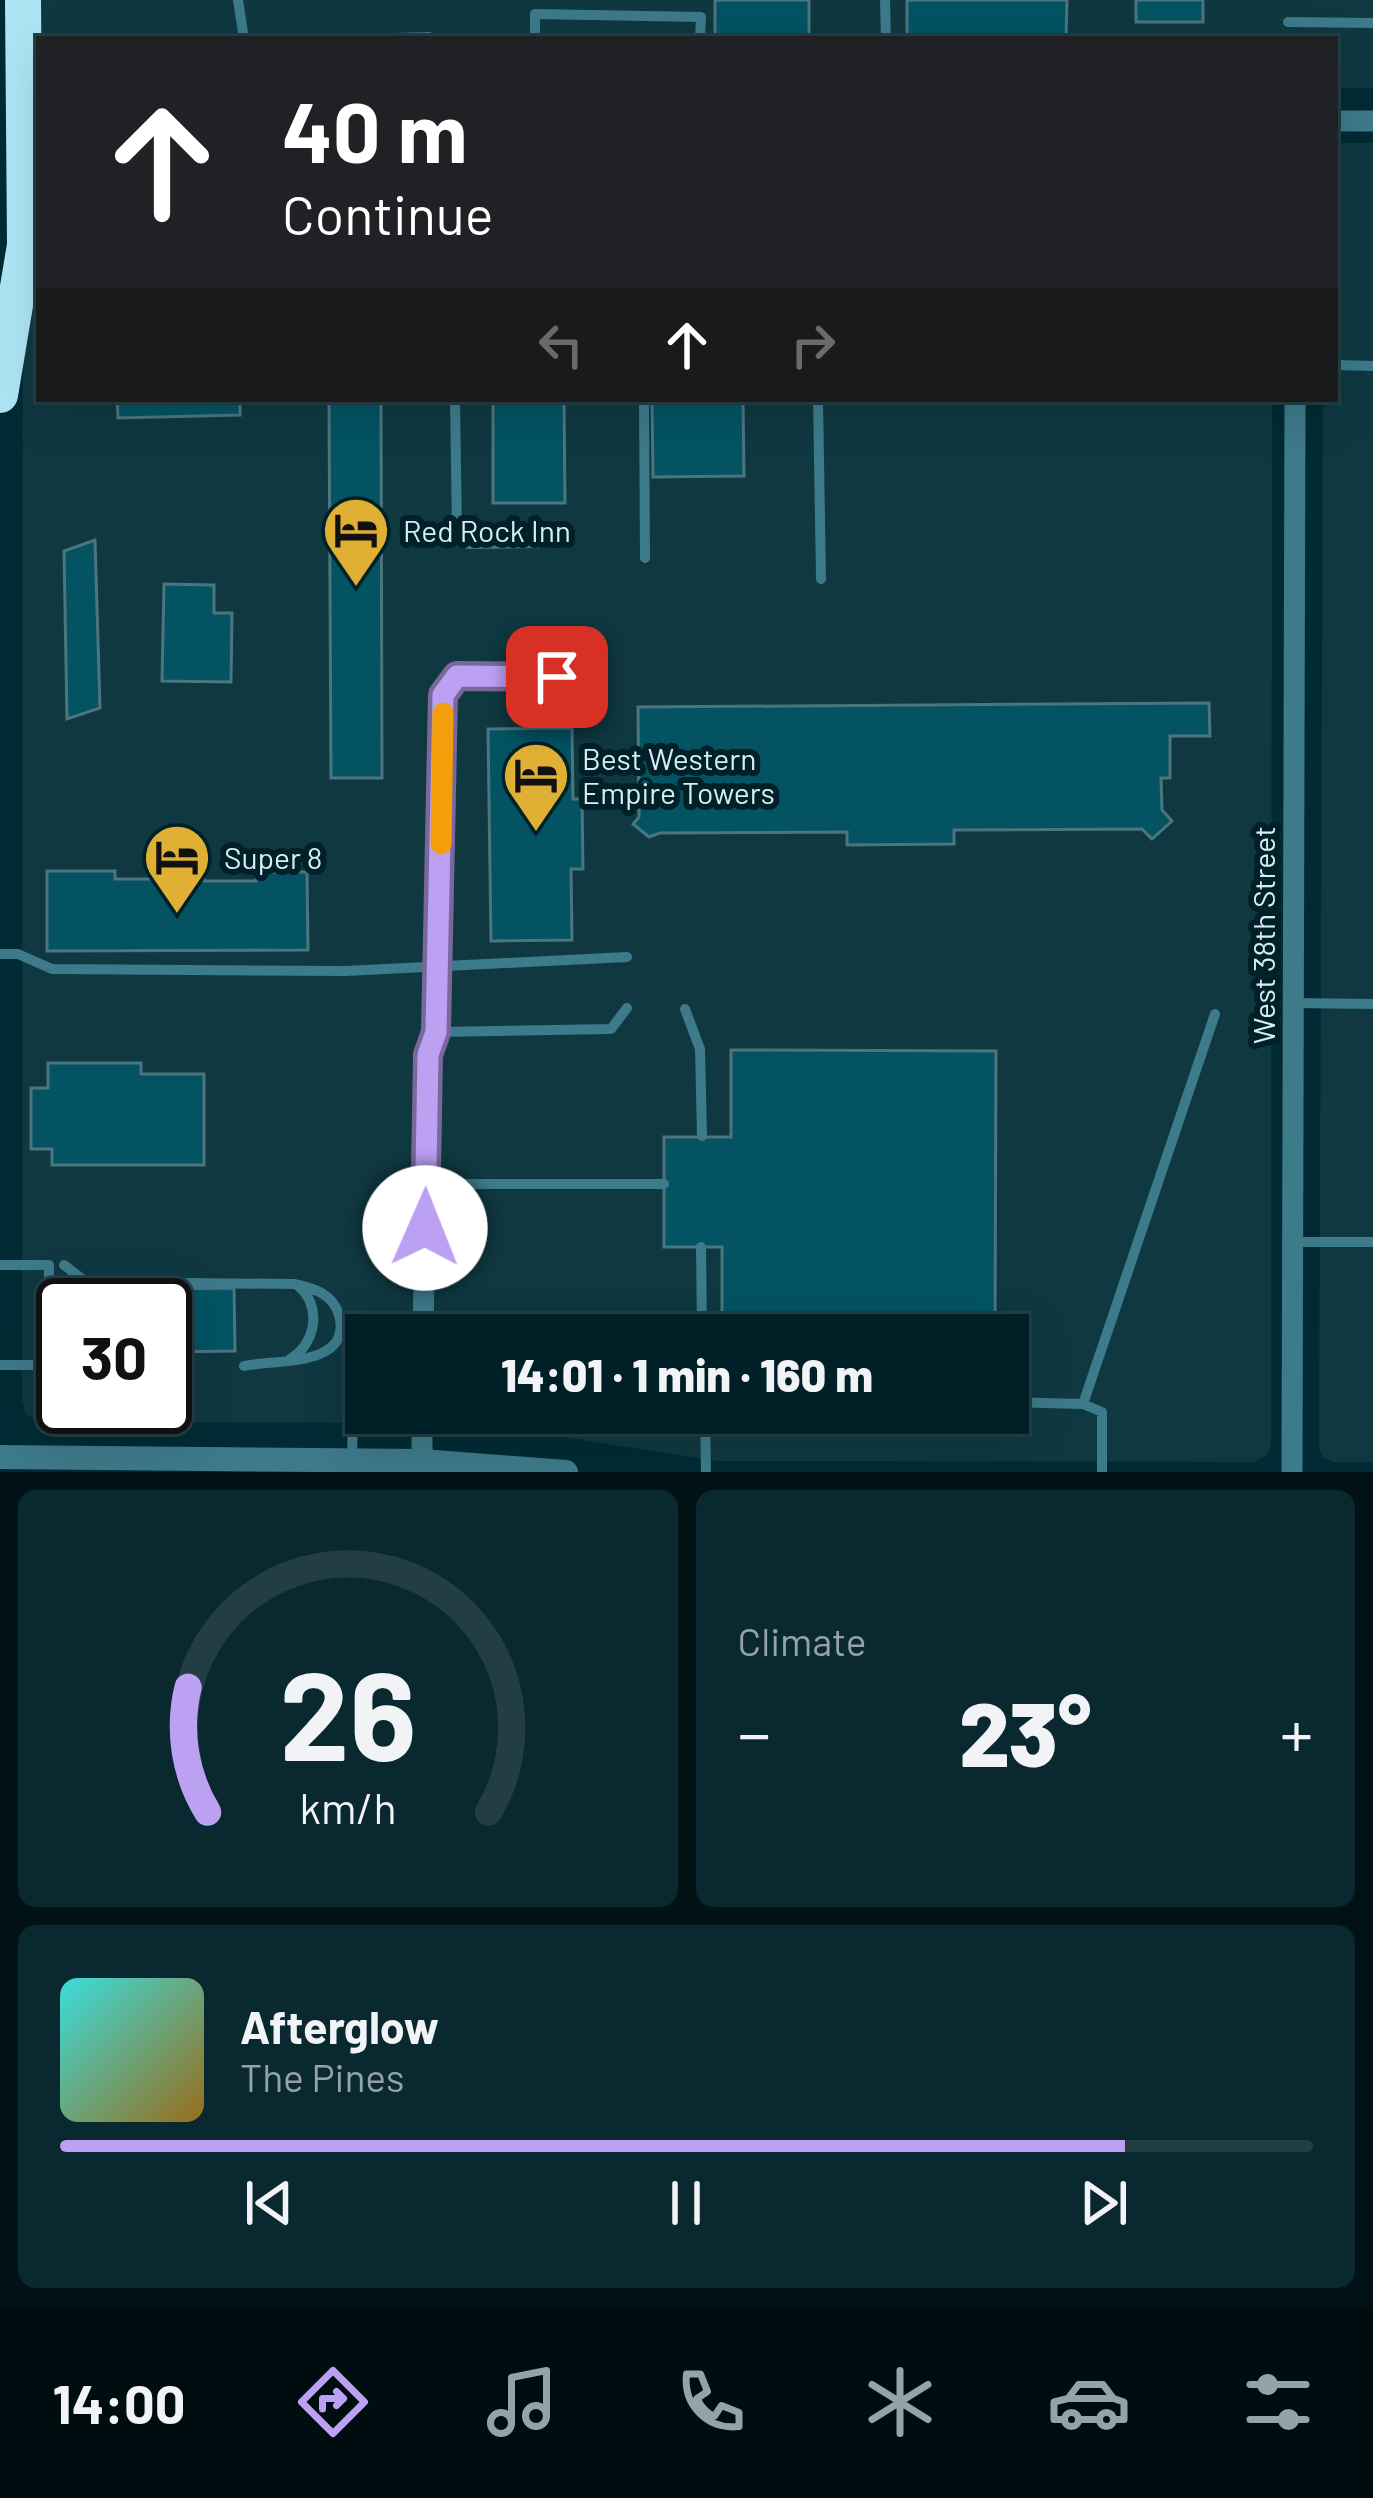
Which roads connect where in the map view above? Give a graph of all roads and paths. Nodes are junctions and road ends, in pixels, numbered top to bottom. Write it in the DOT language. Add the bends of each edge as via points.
graph roads {
  1 [pos="23,0"];
  2 [pos="238,0"];
  3 [pos="885,0"];
  4 [pos="1288,22"];
  5 [pos="1373,23"];
  6 [pos="244,36"];
  7 [pos="535,36"];
  8 [pos="700,36"];
  9 [pos="886,36"];
  10 [pos="1338,121"];
  11 [pos="1373,121"];
  12 [pos="1338,365"];
  13 [pos="1373,366"];
  14 [pos="0,395"];
  15 [pos="455,402"];
  16 [pos="644,402"];
  17 [pos="818,402"];
  18 [pos="1295,402"];
  19 [pos="542,543"];
  20 [pos="645,558"];
  21 [pos="821,579"];
  22 [pos="557,677"];
  23 [pos="0,954"];
  24 [pos="627,957"];
  25 [pos="439,968"];
  26 [pos="1293,1003"];
  27 [pos="1373,1004"];
  28 [pos="627,1008"];
  29 [pos="685,1009"];
  30 [pos="1215,1013"];
  31 [pos="436,1032"];
  32 [pos="428,1055"];
  33 [pos="701,1136"];
  34 [pos="426,1184"];
  35 [pos="664,1184"];
  36 [pos="1293,1242"];
  37 [pos="1373,1242"];
  38 [pos="700,1247"];
  39 [pos="0,1265"];
  40 [pos="64,1265"];
  41 [pos="294,1284"];
  42 [pos="424,1314"];
  43 [pos="702,1314"];
  44 [pos="286,1360"];
  45 [pos="0,1365"];
  46 [pos="244,1366"];
  47 [pos="1029,1403"];
  48 [pos="1083,1404"];
  49 [pos="353,1434"];
  50 [pos="422,1434"];
  51 [pos="705,1434"];
  52 [pos="0,1457"];
  53 [pos="352,1459"];
  54 [pos="422,1461"];
  55 [pos="145,1465"];
  56 [pos="286,1465"];
  57 [pos="566,1472"];
  58 [pos="706,1472"];
  59 [pos="1102,1472"];
  60 [pos="1292,1472"];
  1 -- 14 [label="highway" via="25,244"];
  2 -- 6 [label="lane"];
  3 -- 9 [label="lane"];
  4 -- 5 [label="lane"];
  7 -- 8 [label="lane" via="536,14 700,17"];
  10 -- 11 [label="street"];
  12 -- 13 [label="lane"];
  15 -- 19 [label="lane" via="457,533 468,544"];
  16 -- 20 [label="lane"];
  17 -- 21 [label="lane"];
  18 -- 26 [label="street, West 38th Street"];
  22 -- 25 [label="lane" via="457,676 443,695"];
  23 -- 25 [label="lane" via="52,969"];
  24 -- 25 [label="lane"];
  25 -- 31 [label="lane"];
  26 -- 27 [label="lane"];
  26 -- 36 [label="street, West 38th Street"];
  28 -- 31 [label="lane" via="611,1030"];
  29 -- 33 [label="lane" via="700,1049"];
  30 -- 48 [label="lane"];
  31 -- 32 [label="lane"];
  32 -- 34 [label="street"];
  34 -- 35 [label="lane"];
  34 -- 42 [label="street"];
  36 -- 37 [label="lane"];
  36 -- 60 [label="street, West 38th Street"];
  38 -- 43 [label="lane"];
  39 -- 45 [label="lane" via="49,1265 48,1365"];
  40 -- 41 [label="lane" via="86,1282"];
  41 -- 44 [label="lane" via="310,1301 312,1325 305,1348"];
  41 -- 44 [label="lane" via="326,1294 340,1324 331,1349"];
  44 -- 46 [label="lane"];
  47 -- 48 [label="lane"];
  48 -- 59 [label="lane" via="1102,1412"];
  49 -- 53 [label="lane"];
  50 -- 54 [label="street"];
  51 -- 58 [label="lane"];
  52 -- 55 [label="street"];
  53 -- 54 [label="street"];
  53 -- 56 [label="street"];
  54 -- 57 [label="street"];
  55 -- 56 [label="street"];
}
